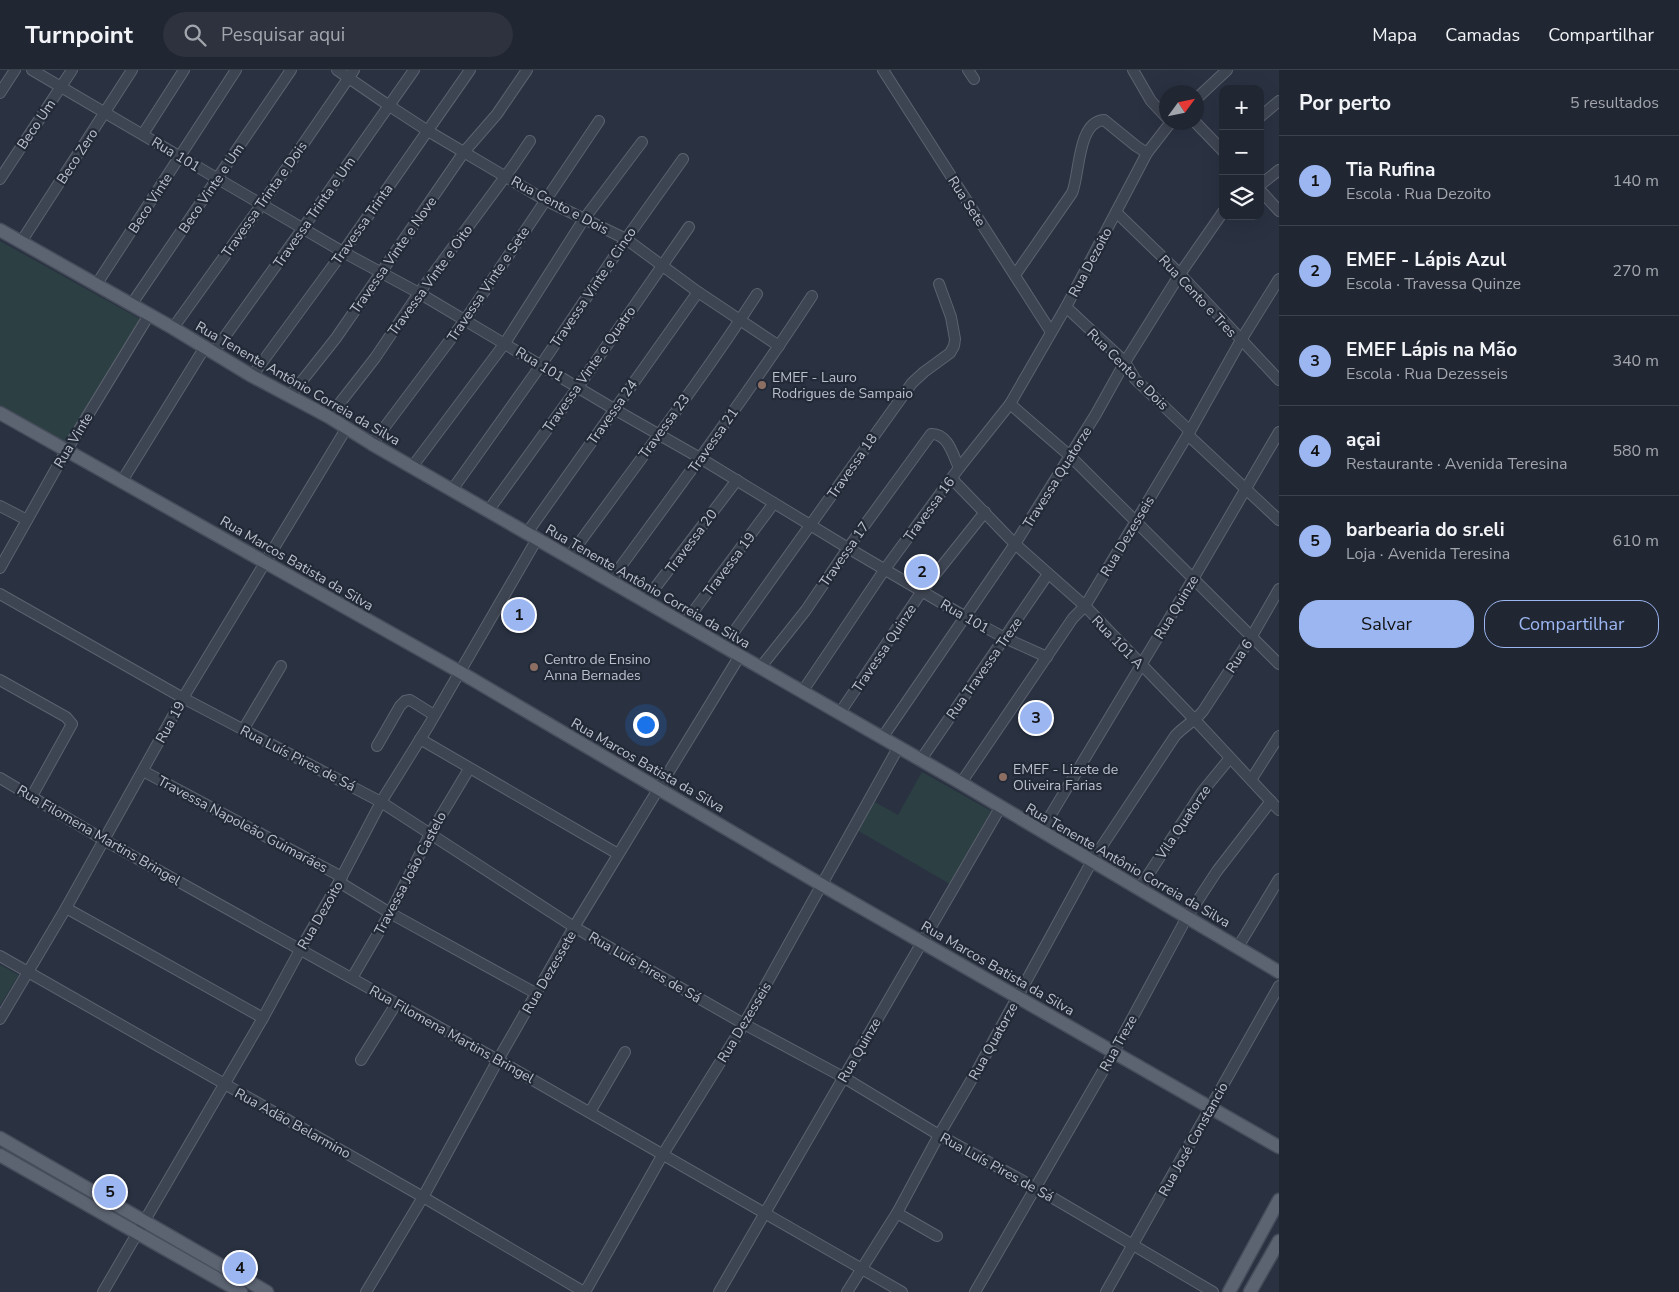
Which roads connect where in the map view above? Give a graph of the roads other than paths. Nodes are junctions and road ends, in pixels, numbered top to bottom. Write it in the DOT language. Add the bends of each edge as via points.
graph roads {
  1 [pos="15,70"];
  2 [pos="32,70"];
  3 [pos="72,70"];
  4 [pos="132,70"];
  5 [pos="184,70"];
  6 [pos="236,70"];
  7 [pos="291,70"];
  8 [pos="337,70"];
  9 [pos="414,70"];
  10 [pos="470,70"];
  11 [pos="528,70"];
  12 [pos="883,70"];
  13 [pos="1133,70"];
  14 [pos="1227,70"];
  15 [pos="351,74"];
  16 [pos="1216,74"];
  17 [pos="61,87"];
  18 [pos="1204,89"];
  19 [pos="0,93"];
  20 [pos="1279,101"];
  21 [pos="388,106"];
  22 [pos="1159,110"];
  23 [pos="106,113"];
  24 [pos="1264,114"];
  25 [pos="599,121"];
  26 [pos="1165,130"];
  27 [pos="1203,130"];
  28 [pos="428,131"];
  29 [pos="143,134"];
  30 [pos="530,141"];
  31 [pos="642,142"];
  32 [pos="1219,146"];
  33 [pos="464,152"];
  34 [pos="1146,153"];
  35 [pos="180,157"];
  36 [pos="684,159"];
  37 [pos="1279,170"];
  38 [pos="505,176"];
  39 [pos="0,179"];
  40 [pos="217,179"];
  41 [pos="1264,182"];
  42 [pos="1264,194"];
  43 [pos="545,200"];
  44 [pos="262,204"];
  45 [pos="1279,211"];
  46 [pos="1116,213"];
  47 [pos="1219,218"];
  48 [pos="584,219"];
  49 [pos="689,227"];
  50 [pos="303,228"];
  51 [pos="0,230"];
  52 [pos="626,238"];
  53 [pos="21,242"];
  54 [pos="343,252"];
  55 [pos="662,265"];
  56 [pos="380,272"];
  57 [pos="1180,274"];
  58 [pos="1015,275"];
  59 [pos="1279,279"];
  60 [pos="939,284"];
  61 [pos="96,285"];
  62 [pos="698,292"];
  63 [pos="420,293"];
  64 [pos="756,294"];
  65 [pos="812,296"];
  66 [pos="131,305"];
  67 [pos="1066,306"];
  68 [pos="149,315"];
  69 [pos="740,319"];
  70 [pos="465,320"];
  71 [pos="173,328"];
  72 [pos="1051,332"];
  73 [pos="1241,340"];
  74 [pos="505,343"];
  75 [pos="779,346"];
  76 [pos="209,350"];
  77 [pos="1125,362"];
  78 [pos="541,365"];
  79 [pos="252,376"];
  80 [pos="1279,380"];
  81 [pos="578,387"];
  82 [pos="290,396"];
  83 [pos="1010,404"];
  84 [pos="614,409"];
  85 [pos="0,413"];
  86 [pos="330,417"];
  87 [pos="346,429"];
  88 [pos="1279,432"];
  89 [pos="659,433"];
  90 [pos="1189,433"];
  91 [pos="372,444"];
  92 [pos="66,451"];
  93 [pos="1070,456"];
  94 [pos="700,458"];
  95 [pos="412,467"];
  96 [pos="959,468"];
  97 [pos="952,479"];
  98 [pos="737,480"];
  99 [pos="122,481"];
  100 [pos="1247,489"];
  101 [pos="452,490"];
  102 [pos="774,503"];
  103 [pos="0,506"];
  104 [pos="488,511"];
  105 [pos="984,512"];
  106 [pos="27,520"];
  107 [pos="1279,520"];
  108 [pos="1136,521"];
  109 [pos="811,524"];
  110 [pos="532,536"];
  111 [pos="1015,544"];
  112 [pos="848,548"];
  113 [pos="568,557"];
  114 [pos="266,562"];
  115 [pos="0,568"];
  116 [pos="885,569"];
  117 [pos="1048,574"];
  118 [pos="1193,579"];
  119 [pos="610,581"];
  120 [pos="1279,588"];
  121 [pos="922,592"];
  122 [pos="0,594"];
  123 [pos="645,601"];
  124 [pos="1085,606"];
  125 [pos="964,616"];
  126 [pos="684,624"];
  127 [pos="1252,636"];
  128 [pos="1005,638"];
  129 [pos="723,647"];
  130 [pos="739,657"];
  131 [pos="1047,657"];
  132 [pos="1279,664"];
  133 [pos="281,666"];
  134 [pos="1141,666"];
  135 [pos="760,668"];
  136 [pos="460,672"];
  137 [pos="0,680"];
  138 [pos="802,692"];
  139 [pos="184,698"];
  140 [pos="839,714"];
  141 [pos="434,715"];
  142 [pos="1195,720"];
  143 [pos="243,730"];
  144 [pos="1279,736"];
  145 [pos="882,738"];
  146 [pos="420,739"];
  147 [pos="377,746"];
  148 [pos="898,748"];
  149 [pos="1230,758"];
  150 [pos="920,761"];
  151 [pos="470,769"];
  152 [pos="143,771"];
  153 [pos="0,778"];
  154 [pos="1252,780"];
  155 [pos="961,783"];
  156 [pos="658,789"];
  157 [pos="32,796"];
  158 [pos="1271,801"];
  159 [pos="381,802"];
  160 [pos="1000,808"];
  161 [pos="1279,810"];
  162 [pos="1041,831"];
  163 [pos="430,834"];
  164 [pos="104,840"];
  165 [pos="618,854"];
  166 [pos="1092,862"];
  167 [pos="340,879"];
  168 [pos="1279,879"];
  169 [pos="822,885"];
  170 [pos="1139,889"];
  171 [pos="66,908"];
  172 [pos="390,913"];
  173 [pos="1187,917"];
  174 [pos="574,927"];
  175 [pos="922,942"];
  176 [pos="1238,947"];
  177 [pos="300,950"];
  178 [pos="0,956"];
  179 [pos="27,972"];
  180 [pos="1279,972"];
  181 [pos="352,978"];
  182 [pos="1279,986"];
  183 [pos="537,994"];
  184 [pos="1018,997"];
  185 [pos="396,1004"];
  186 [pos="263,1018"];
  187 [pos="0,1019"];
  188 [pos="744,1024"];
  189 [pos="625,1052"];
  190 [pos="1114,1052"];
  191 [pos="361,1060"];
  192 [pos="498,1060"];
  193 [pos="843,1077"];
  194 [pos="224,1084"];
  195 [pos="1211,1108"];
  196 [pos="590,1112"];
  197 [pos="939,1135"];
  198 [pos="0,1138"];
  199 [pos="1279,1147"];
  200 [pos="662,1154"];
  201 [pos="0,1155"];
  202 [pos="1036,1188"];
  203 [pos="423,1197"];
  204 [pos="1279,1200"];
  205 [pos="764,1212"];
  206 [pos="896,1213"];
  207 [pos="144,1220"];
  208 [pos="138,1232"];
  209 [pos="937,1236"];
  210 [pos="1279,1241"];
  211 [pos="1133,1246"];
  212 [pos="860,1268"];
  213 [pos="102,1292"];
  214 [pos="241,1292"];
  215 [pos="267,1292"];
  216 [pos="366,1292"];
  217 [pos="585,1292"];
  218 [pos="719,1292"];
  219 [pos="847,1292"];
  220 [pos="902,1292"];
  221 [pos="975,1292"];
  222 [pos="1106,1292"];
  223 [pos="1214,1292"];
  224 [pos="1229,1292"];
  225 [pos="1250,1292"];
  1 -- 19 [label="street"];
  2 -- 17 [label="street, Rua 101"];
  3 -- 17 [label="street, Beco Um"];
  4 -- 23 [label="street, Beco Zero"];
  5 -- 29 [label="street"];
  6 -- 35 [label="street, Beco Vinte"];
  7 -- 40 [label="street, Beco Vinte e Um"];
  8 -- 15 [label="street, Rua Cento e Dois"];
  9 -- 21 [label="street, Travessa Trinta e Um"];
  10 -- 28 [label="street, Travessa Trinta"];
  11 -- 33 [label="street, Travessa Vinte e Nove" via="497,114"];
  12 -- 58 [label="street, Rua Sete"];
  13 -- 22 [label="street"];
  14 -- 16 [label="street"];
  15 -- 21 [label="street, Rua Cento e Dois"];
  15 -- 44 [label="street, Travessa Trinta e Dois"];
  16 -- 18 [label="street"];
  17 -- 23 [label="street, Rua 101"];
  17 -- 39 [label="street, Beco Um"];
  20 -- 24 [label="street"];
  21 -- 28 [label="street, Rua Cento e Dois"];
  21 -- 50 [label="street, Travessa Trinta e Um"];
  23 -- 29 [label="street, Rua 101"];
  23 -- 53 [label="street, Beco Zero"];
  25 -- 43 [label="street, Travessa Vinte e Sete"];
  26 -- 34 [label="street, Rua Dezoito"];
  27 -- 32 [label="street"];
  28 -- 33 [label="street, Rua Cento e Dois"];
  28 -- 54 [label="street, Travessa Trinta"];
  29 -- 35 [label="street, Rua 101"];
  30 -- 38 [label="street, Travessa Vinte e Oito"];
  31 -- 48 [label="street"];
  33 -- 38 [label="street, Rua Cento e Dois"];
  33 -- 56 [label="street, Travessa Vinte e Nove"];
  34 -- 46 [label="street, Rua Dezoito"];
  34 -- 58 [label="street" via="1104,120 1092,125 1078,160 1072,193"];
  35 -- 40 [label="street, Rua 101"];
  35 -- 61 [label="street, Beco Vinte"];
  36 -- 52 [label="street, Travessa Vinte e Cinco"];
  37 -- 41 [label="street"];
  38 -- 43 [label="street, Rua Cento e Dois"];
  38 -- 63 [label="street, Travessa Vinte e Oito"];
  40 -- 44 [label="street, Rua 101"];
  40 -- 66 [label="street, Beco Vinte e Um"];
  42 -- 45 [label="street"];
  43 -- 48 [label="street, Rua Cento e Dois"];
  43 -- 70 [label="street, Travessa Vinte e Sete"];
  44 -- 50 [label="street, Rua 101"];
  44 -- 71 [label="street, Travessa Trinta e Dois"];
  46 -- 57 [label="street, Rua Cento e Tres"];
  46 -- 67 [label="street, Rua Dezoito"];
  47 -- 57 [label="street, Travessa Quatorze"];
  48 -- 52 [label="street, Rua Cento e Dois"];
  48 -- 74 [label="street"];
  49 -- 55 [label="street, Travessa Vinte e Quatro"];
  50 -- 54 [label="street, Rua 101"];
  50 -- 76 [label="street, Travessa Trinta e Um"];
  51 -- 53 [label="main road, Rua Tenente Antônio Correia da Silva"];
  52 -- 55 [label="street, Rua Cento e Dois"];
  52 -- 78 [label="street, Travessa Vinte e Cinco"];
  53 -- 61 [label="main road, Rua Tenente Antônio Correia da Silva"];
  54 -- 56 [label="street, Rua 101"];
  54 -- 79 [label="street, Travessa Trinta"];
  55 -- 62 [label="street, Rua Cento e Dois"];
  55 -- 81 [label="street, Travessa Vinte e Quatro"];
  56 -- 63 [label="street, Rua 101"];
  56 -- 82 [label="street, Travessa Vinte e Nove" via="336,338"];
  57 -- 73 [label="street, Rua Cento e Tres"];
  57 -- 77 [label="street, Travessa Quatorze"];
  58 -- 72 [label="street, Rua Sete"];
  59 -- 73 [label="street, Rua Dezesseis"];
  60 -- 109 [label="street, Travessa 18" via="951,317 954,346 950,353 912,383"];
  61 -- 66 [label="main road, Rua Tenente Antônio Correia da Silva"];
  62 -- 69 [label="street, Rua Cento e Dois"];
  62 -- 84 [label="street, Travessa 24"];
  63 -- 70 [label="street, Rua 101"];
  63 -- 86 [label="street, Travessa Vinte e Oito"];
  64 -- 69 [label="street, Travessa 23"];
  65 -- 75 [label="street, Travessa 21"];
  66 -- 68 [label="main road, Rua Tenente Antônio Correia da Silva"];
  67 -- 72 [label="street, Rua Dezoito"];
  67 -- 77 [label="street, Rua Cento e Dois"];
  68 -- 71 [label="main road, Rua Tenente Antônio Correia da Silva"];
  68 -- 92 [label="street, Rua Vinte"];
  69 -- 75 [label="street, Rua Cento e Dois"];
  69 -- 89 [label="street, Travessa 23"];
  70 -- 74 [label="street, Rua 101"];
  70 -- 91 [label="street, Travessa Vinte e Sete"];
  71 -- 76 [label="main road, Rua Tenente Antônio Correia da Silva"];
  72 -- 83 [label="street, Rua Dezoito"];
  73 -- 80 [label="street, Rua Cento e Tres"];
  73 -- 90 [label="street, Rua Dezesseis"];
  74 -- 78 [label="street, Rua 101"];
  74 -- 95 [label="street"];
  75 -- 94 [label="street, Travessa 21"];
  76 -- 79 [label="main road, Rua Tenente Antônio Correia da Silva"];
  76 -- 99 [label="street, Travessa Trinta e Um"];
  77 -- 90 [label="street, Rua Cento e Dois" via="1135,379"];
  77 -- 93 [label="street, Travessa Quatorze"];
  78 -- 81 [label="street, Rua 101"];
  78 -- 101 [label="street, Travessa Vinte e Cinco"];
  79 -- 82 [label="main road, Rua Tenente Antônio Correia da Silva"];
  81 -- 84 [label="street, Rua 101"];
  81 -- 104 [label="street, Travessa Vinte e Quatro"];
  82 -- 86 [label="main road, Rua Tenente Antônio Correia da Silva"];
  83 -- 93 [label="street"];
  83 -- 96 [label="street, Travessa 16"];
  84 -- 89 [label="street, Rua 101"];
  84 -- 110 [label="street, Travessa 24"];
  85 -- 92 [label="main road, Rua Marcos Batista da Silva"];
  86 -- 87 [label="main road, Rua Tenente Antônio Correia da Silva"];
  87 -- 91 [label="main road, Rua Tenente Antônio Correia da Silva"];
  87 -- 114 [label="street, Rua 19"];
  88 -- 100 [label="street, Rua Quinze"];
  89 -- 94 [label="street, Rua 101"];
  89 -- 113 [label="street, Travessa 23"];
  90 -- 100 [label="street, Rua Cento e Dois"];
  90 -- 108 [label="street, Rua Dezesseis"];
  91 -- 95 [label="main road, Rua Tenente Antônio Correia da Silva"];
  92 -- 99 [label="main road, Rua Marcos Batista da Silva"];
  92 -- 106 [label="street, Rua Vinte"];
  93 -- 108 [label="street"];
  93 -- 111 [label="street, Travessa Quatorze"];
  94 -- 98 [label="street, Rua 101"];
  94 -- 119 [label="street, Travessa 21"];
  95 -- 101 [label="main road, Rua Tenente Antônio Correia da Silva"];
  96 -- 97 [label="street, Travessa 16"];
  96 -- 112 [label="street, Travessa 17" via="942,436 931,434"];
  97 -- 105 [label="street, Rua 101 A"];
  97 -- 116 [label="street, Travessa 16"];
  98 -- 102 [label="street, Rua 101"];
  98 -- 123 [label="street, Travessa 20"];
  99 -- 114 [label="main road, Rua Marcos Batista da Silva"];
  100 -- 107 [label="street, Rua Cento e Dois"];
  100 -- 118 [label="street, Rua Quinze"];
  101 -- 104 [label="main road, Rua Tenente Antônio Correia da Silva"];
  102 -- 109 [label="street, Rua 101"];
  102 -- 126 [label="street, Travessa 19"];
  103 -- 106 [label="street"];
  104 -- 110 [label="main road, Rua Tenente Antônio Correia da Silva"];
  105 -- 111 [label="street, Rua 101 A"];
  105 -- 121 [label="street, Travessa Quinze"];
  106 -- 115 [label="street, Rua Vinte"];
  108 -- 118 [label="street"];
  108 -- 124 [label="street, Rua Dezesseis"];
  109 -- 112 [label="street, Rua 101"];
  109 -- 129 [label="street, Travessa 18"];
  110 -- 113 [label="main road, Rua Tenente Antônio Correia da Silva"];
  110 -- 136 [label="street, Rua Dezoito"];
  111 -- 117 [label="street, Rua 101 A"];
  111 -- 125 [label="street, Travessa Quatorze"];
  112 -- 116 [label="street, Rua 101"];
  112 -- 135 [label="street, Travessa 17" via="806,610"];
  113 -- 119 [label="main road, Rua Tenente Antônio Correia da Silva"];
  114 -- 136 [label="main road, Rua Marcos Batista da Silva"];
  114 -- 139 [label="street, Rua 19"];
  116 -- 121 [label="street, Rua 101"];
  116 -- 138 [label="street, Travessa 16"];
  117 -- 124 [label="street, Rua 101 A"];
  117 -- 128 [label="street, Rua Travessa Treze"];
  118 -- 127 [label="street"];
  118 -- 134 [label="street, Rua Quinze"];
  119 -- 123 [label="main road, Rua Tenente Antônio Correia da Silva"];
  120 -- 127 [label="street, Rua 6"];
  121 -- 125 [label="street, Rua 101"];
  121 -- 140 [label="street, Travessa Quinze"];
  122 -- 139 [label="street, Rua Luís Pires de Sá"];
  123 -- 126 [label="main road, Rua Tenente Antônio Correia da Silva"];
  124 -- 131 [label="street, Rua Dezesseis"];
  124 -- 134 [label="street, Rua 101 A"];
  125 -- 128 [label="street, Rua 101"];
  125 -- 145 [label="street, Travessa Quatorze"];
  126 -- 129 [label="main road, Rua Tenente Antônio Correia da Silva"];
  127 -- 132 [label="street"];
  127 -- 142 [label="street, Rua 6"];
  128 -- 131 [label="street, Rua 101"];
  128 -- 150 [label="street, Rua Travessa Treze"];
  129 -- 130 [label="main road, Rua Tenente Antônio Correia da Silva"];
  130 -- 135 [label="main road, Rua Tenente Antônio Correia da Silva"];
  130 -- 156 [label="street, Rua Dezessete"];
  131 -- 155 [label="street, Rua Dezesseis"];
  133 -- 143 [label="street"];
  134 -- 142 [label="street, Rua 101 A"];
  134 -- 162 [label="street, Rua Quinze"];
  135 -- 138 [label="main road, Rua Tenente Antônio Correia da Silva"];
  136 -- 141 [label="street, Rua Dezoito"];
  136 -- 156 [label="main road, Rua Marcos Batista da Silva"];
  137 -- 157 [label="street" via="66,717 72,724"];
  138 -- 140 [label="main road, Rua Tenente Antônio Correia da Silva"];
  139 -- 143 [label="street, Rua Luís Pires de Sá"];
  139 -- 152 [label="street, Rua 19"];
  140 -- 145 [label="main road, Rua Tenente Antônio Correia da Silva"];
  141 -- 146 [label="street, Rua Dezoito"];
  141 -- 147 [label="street" via="410,700 405,701"];
  142 -- 149 [label="street, Rua 101 A"];
  142 -- 166 [label="street, Rua Quatorze" via="1175,736"];
  143 -- 159 [label="street, Rua Luís Pires de Sá"];
  144 -- 154 [label="street"];
  145 -- 148 [label="main road, Rua Tenente Antônio Correia da Silva"];
  146 -- 151 [label="street"];
  146 -- 159 [label="street, Rua Dezoito"];
  148 -- 150 [label="main road, Rua Tenente Antônio Correia da Silva"];
  148 -- 169 [label="street, Rua Dezesseis"];
  149 -- 154 [label="street, Rua 101 A"];
  149 -- 170 [label="street, Vila Quatorze" via="1202,792"];
  150 -- 155 [label="main road, Rua Tenente Antônio Correia da Silva"];
  151 -- 163 [label="street, Travessa João Castelo"];
  151 -- 165 [label="street"];
  152 -- 164 [label="street, Rua 19"];
  152 -- 167 [label="street, Travessa Napoleão Guimarães"];
  153 -- 157 [label="street, Rua Filomena Martins Bringel"];
  154 -- 158 [label="street, Rua 101 A"];
  155 -- 160 [label="main road, Rua Tenente Antônio Correia da Silva"];
  156 -- 165 [label="street, Rua Dezessete"];
  156 -- 169 [label="main road, Rua Marcos Batista da Silva"];
  157 -- 164 [label="street, Rua Filomena Martins Bringel"];
  158 -- 161 [label="street, Rua 101 A"];
  158 -- 173 [label="street, Rua Treze" via="1217,871"];
  159 -- 163 [label="street, Rua Luís Pires de Sá"];
  159 -- 167 [label="street, Rua Dezoito"];
  160 -- 162 [label="main road, Rua Tenente Antônio Correia da Silva"];
  160 -- 175 [label="street, Rua Quinze"];
  162 -- 166 [label="main road, Rua Tenente Antônio Correia da Silva"];
  163 -- 172 [label="street, Travessa João Castelo"];
  163 -- 174 [label="street, Rua Luís Pires de Sá"];
  164 -- 171 [label="street, Rua 19"];
  164 -- 177 [label="street, Rua Filomena Martins Bringel"];
  165 -- 174 [label="street, Rua Dezessete"];
  166 -- 170 [label="main road, Rua Tenente Antônio Correia da Silva"];
  166 -- 184 [label="street, Rua Quatorze"];
  167 -- 172 [label="street, Travessa Napoleão Guimarães"];
  167 -- 177 [label="street, Rua Dezoito"];
  168 -- 176 [label="street"];
  169 -- 175 [label="main road, Rua Marcos Batista da Silva"];
  169 -- 188 [label="street, Rua Dezesseis"];
  170 -- 173 [label="main road, Rua Tenente Antônio Correia da Silva"];
  171 -- 179 [label="street, Rua 19"];
  171 -- 186 [label="street"];
  172 -- 181 [label="street, Travessa João Castelo"];
  172 -- 183 [label="street, Travessa Napoleão Guimarães"];
  173 -- 176 [label="main road, Rua Tenente Antônio Correia da Silva"];
  173 -- 190 [label="street, Rua Treze"];
  174 -- 183 [label="street, Rua Dezessete"];
  174 -- 188 [label="street, Rua Luís Pires de Sá"];
  175 -- 184 [label="main road, Rua Marcos Batista da Silva"];
  175 -- 193 [label="street, Rua Quinze"];
  176 -- 180 [label="main road, Rua Tenente Antônio Correia da Silva"];
  177 -- 181 [label="street, Rua Filomena Martins Bringel"];
  177 -- 186 [label="street, Rua Dezoito"];
  178 -- 179 [label="street, Rua Adão Belarmino"];
  179 -- 187 [label="street, Rua 19"];
  179 -- 194 [label="street, Rua Adão Belarmino"];
  181 -- 185 [label="street, Rua Filomena Martins Bringel"];
  182 -- 195 [label="street, Rua José Constancio"];
  183 -- 192 [label="street, Rua Dezessete"];
  184 -- 190 [label="main road, Rua Marcos Batista da Silva"];
  184 -- 197 [label="street, Rua Quatorze"];
  185 -- 191 [label="street"];
  185 -- 192 [label="street, Rua Filomena Martins Bringel"];
  186 -- 194 [label="street, Rua Dezoito"];
  188 -- 193 [label="street, Rua Luís Pires de Sá"];
  188 -- 200 [label="street, Rua Dezesseis"];
  189 -- 196 [label="street"];
  190 -- 195 [label="main road, Rua Marcos Batista da Silva"];
  190 -- 202 [label="street, Rua Treze"];
  192 -- 196 [label="street, Rua Filomena Martins Bringel"];
  192 -- 203 [label="street, Rua Dezessete"];
  193 -- 197 [label="street, Rua Luís Pires de Sá"];
  193 -- 205 [label="street, Rua Quinze"];
  194 -- 203 [label="street, Rua Adão Belarmino"];
  194 -- 207 [label="street, Rua Dezoito"];
  195 -- 199 [label="main road, Rua Marcos Batista da Silva"];
  195 -- 211 [label="street, Rua José Constancio"];
  196 -- 200 [label="street, Rua Filomena Martins Bringel"];
  197 -- 202 [label="street, Rua Luís Pires de Sá"];
  197 -- 206 [label="street, Rua Quatorze"];
  198 -- 207 [label="main road"];
  200 -- 205 [label="street, Rua Filomena Martins Bringel"];
  200 -- 217 [label="street, Rua Dezesseis"];
  201 -- 208 [label="main road"];
  202 -- 211 [label="street, Rua Luís Pires de Sá"];
  202 -- 221 [label="street, Rua Treze"];
  203 -- 216 [label="street, Rua Dezessete"];
  203 -- 217 [label="street, Rua Adão Belarmino"];
  204 -- 224 [label="main road"];
  205 -- 212 [label="street, Rua Filomena Martins Bringel"];
  205 -- 218 [label="street, Rua Quinze"];
  206 -- 209 [label="street"];
  206 -- 212 [label="street, Rua Quatorze"];
  207 -- 208 [label="street, Rua Dezoito"];
  207 -- 215 [label="main road"];
  208 -- 213 [label="street, Rua Dezoito"];
  208 -- 214 [label="main road"];
  210 -- 225 [label="main road"];
  211 -- 222 [label="street, Rua José Constancio"];
  211 -- 223 [label="street, Rua Luís Pires de Sá"];
  212 -- 219 [label="street, Rua Quatorze"];
  212 -- 220 [label="street, Rua Filomena Martins Bringel"];
}
